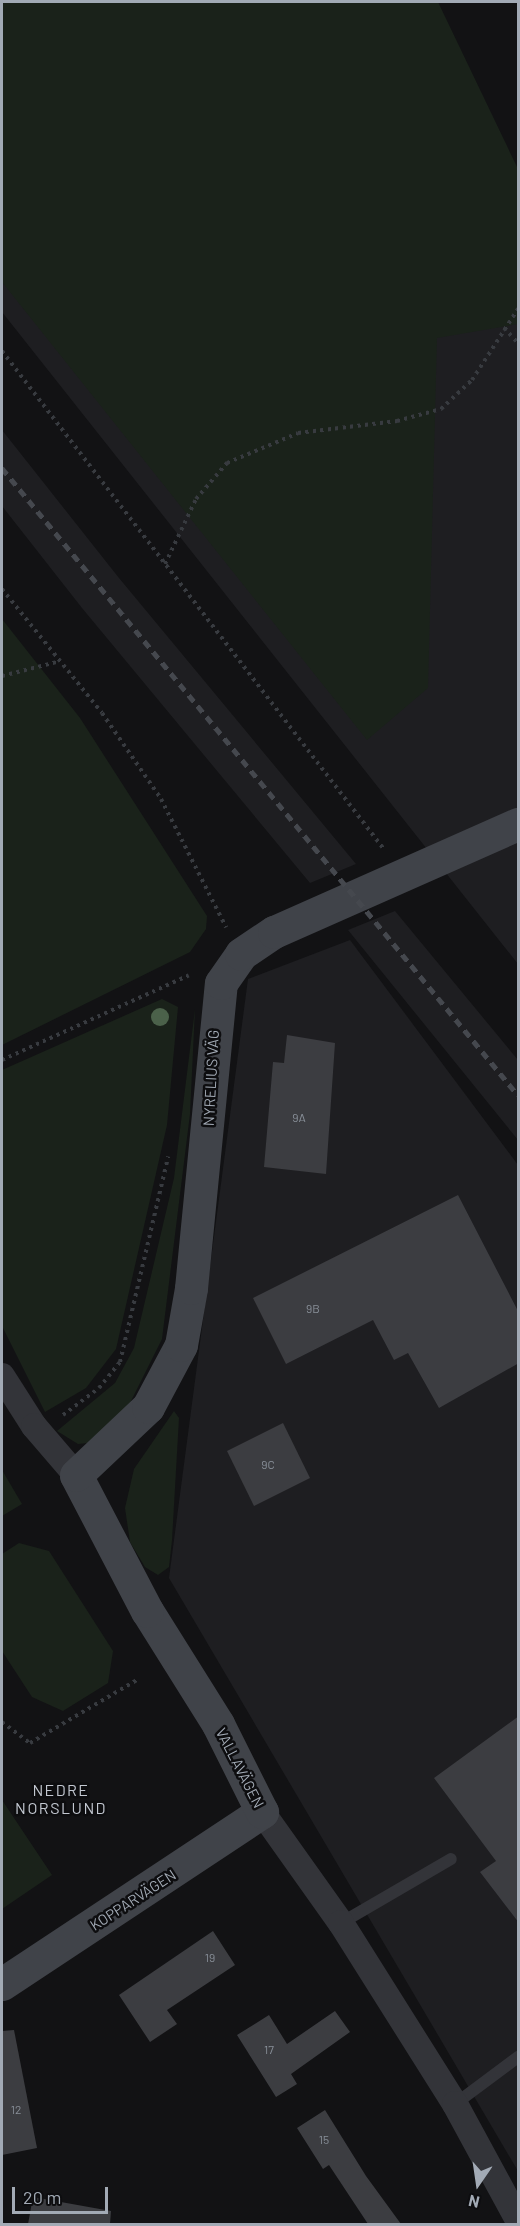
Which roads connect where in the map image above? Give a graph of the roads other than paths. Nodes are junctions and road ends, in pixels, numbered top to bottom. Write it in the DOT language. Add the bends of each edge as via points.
graph roads {
  1 [pos="519,824"];
  2 [pos="2,1376"];
  3 [pos="76,1475"];
  4 [pos="262,1812"];
  5 [pos="451,1859"];
  6 [pos="341,1923"];
  7 [pos="2,1984"];
  8 [pos="519,2057"];
  9 [pos="455,2104"];
  10 [pos="519,2220"];
  1 -- 3 [label="street, NYRELIUS VÄG" via="274,932 241,954 221,983 215,1008 210,1116 181,1345 148,1407"];
  2 -- 3 [label="street, VALLAVÄGEN" via="33,1426"];
  3 -- 4 [label="street, VALLAVÄGEN" via="147,1611 223,1733"];
  4 -- 6 [label="street, VALLAVÄGEN"];
  4 -- 7 [label="street, KOPPARVÄGEN"];
  5 -- 6 [label="lane"];
  6 -- 9 [label="street, VALLAVÄGEN"];
  8 -- 9 [label="lane"];
  9 -- 10 [label="street, VALLAVÄGEN"];
}
